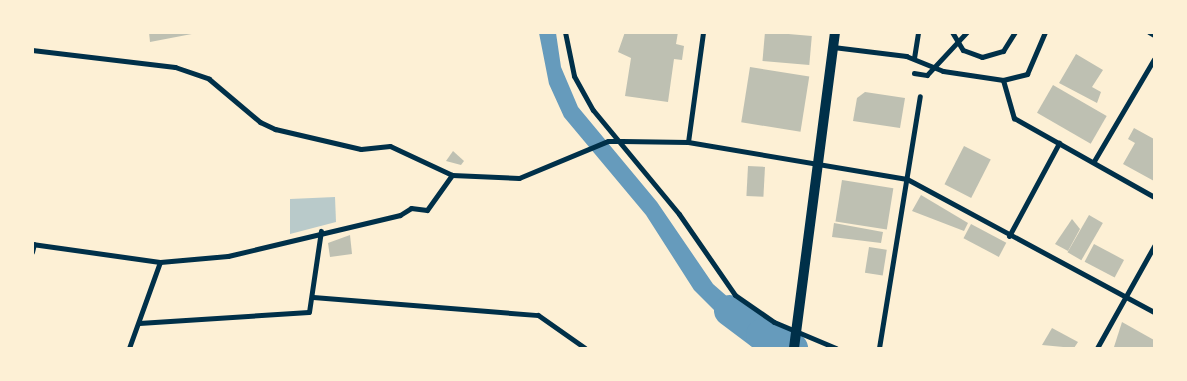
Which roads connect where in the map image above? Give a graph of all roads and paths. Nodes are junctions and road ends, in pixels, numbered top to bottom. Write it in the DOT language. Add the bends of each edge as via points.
graph roads {
  1 [pos="565,32"];
  2 [pos="703,32"];
  3 [pos="835,32"];
  4 [pos="918,32"];
  5 [pos="952,32"];
  6 [pos="967,32"];
  7 [pos="975,32"];
  8 [pos="993,32"];
  9 [pos="1015,32"];
  10 [pos="1045,32"];
  11 [pos="1148,32"];
  12 [pos="1154,35"];
  13 [pos="834,47"];
  14 [pos="32,50"];
  15 [pos="914,58"];
  16 [pos="1154,59"];
  17 [pos="914,73"];
  18 [pos="927,75"];
  19 [pos="1003,80"];
  20 [pos="926,81"];
  21 [pos="920,96"];
  22 [pos="622,141"];
  23 [pos="688,142"];
  24 [pos="1060,143"];
  25 [pos="1094,162"];
  26 [pos="818,163"];
  27 [pos="452,175"];
  28 [pos="907,179"];
  29 [pos="1154,197"];
  30 [pos="321,231"];
  31 [pos="1009,236"];
  32 [pos="33,244"];
  33 [pos="1154,250"];
  34 [pos="32,252"];
  35 [pos="160,262"];
  36 [pos="1126,296"];
  37 [pos="313,297"];
  38 [pos="1154,312"];
  39 [pos="139,324"];
  40 [pos="797,331"];
  41 [pos="128,348"];
  42 [pos="585,348"];
  43 [pos="794,348"];
  44 [pos="836,348"];
  45 [pos="879,348"];
  46 [pos="1097,348"];
  1 -- 22 [label="street" via="574,76 593,110"];
  2 -- 23 [label="street"];
  3 -- 13 [label="main road"];
  4 -- 15 [label="street"];
  5 -- 9 [label="street" via="963,50 982,57 1003,52"];
  6 -- 18 [label="street"];
  7 -- 8 [label="street"];
  10 -- 19 [label="street" via="1027,74"];
  11 -- 12 [label="street"];
  13 -- 15 [label="street"];
  13 -- 26 [label="main road"];
  14 -- 27 [label="street" via="175,67 209,79 260,122 275,129 361,148 400,149"];
  15 -- 19 [label="street" via="943,71"];
  16 -- 25 [label="street"];
  17 -- 18 [label="street"];
  18 -- 20 [label="street"];
  19 -- 24 [label="street" via="1014,118"];
  21 -- 28 [label="street"];
  22 -- 23 [label="street"];
  22 -- 27 [label="street" via="608,141 519,178"];
  22 -- 40 [label="street" via="734,295 774,322"];
  23 -- 26 [label="street"];
  24 -- 25 [label="street"];
  24 -- 31 [label="street"];
  25 -- 29 [label="street"];
  26 -- 28 [label="street"];
  26 -- 40 [label="main road"];
  27 -- 30 [label="street" via="427,210 412,208 400,215"];
  28 -- 31 [label="street"];
  28 -- 45 [label="street"];
  30 -- 35 [label="street" via="228,256"];
  30 -- 37 [label="street"];
  31 -- 36 [label="street"];
  32 -- 34 [label="street"];
  32 -- 35 [label="street"];
  33 -- 36 [label="street"];
  35 -- 39 [label="street"];
  36 -- 38 [label="street"];
  36 -- 46 [label="street"];
  37 -- 39 [label="street" via="310,312"];
  37 -- 42 [label="street" via="538,315"];
  39 -- 41 [label="street"];
  40 -- 43 [label="main road"];
  40 -- 44 [label="street"];
}
